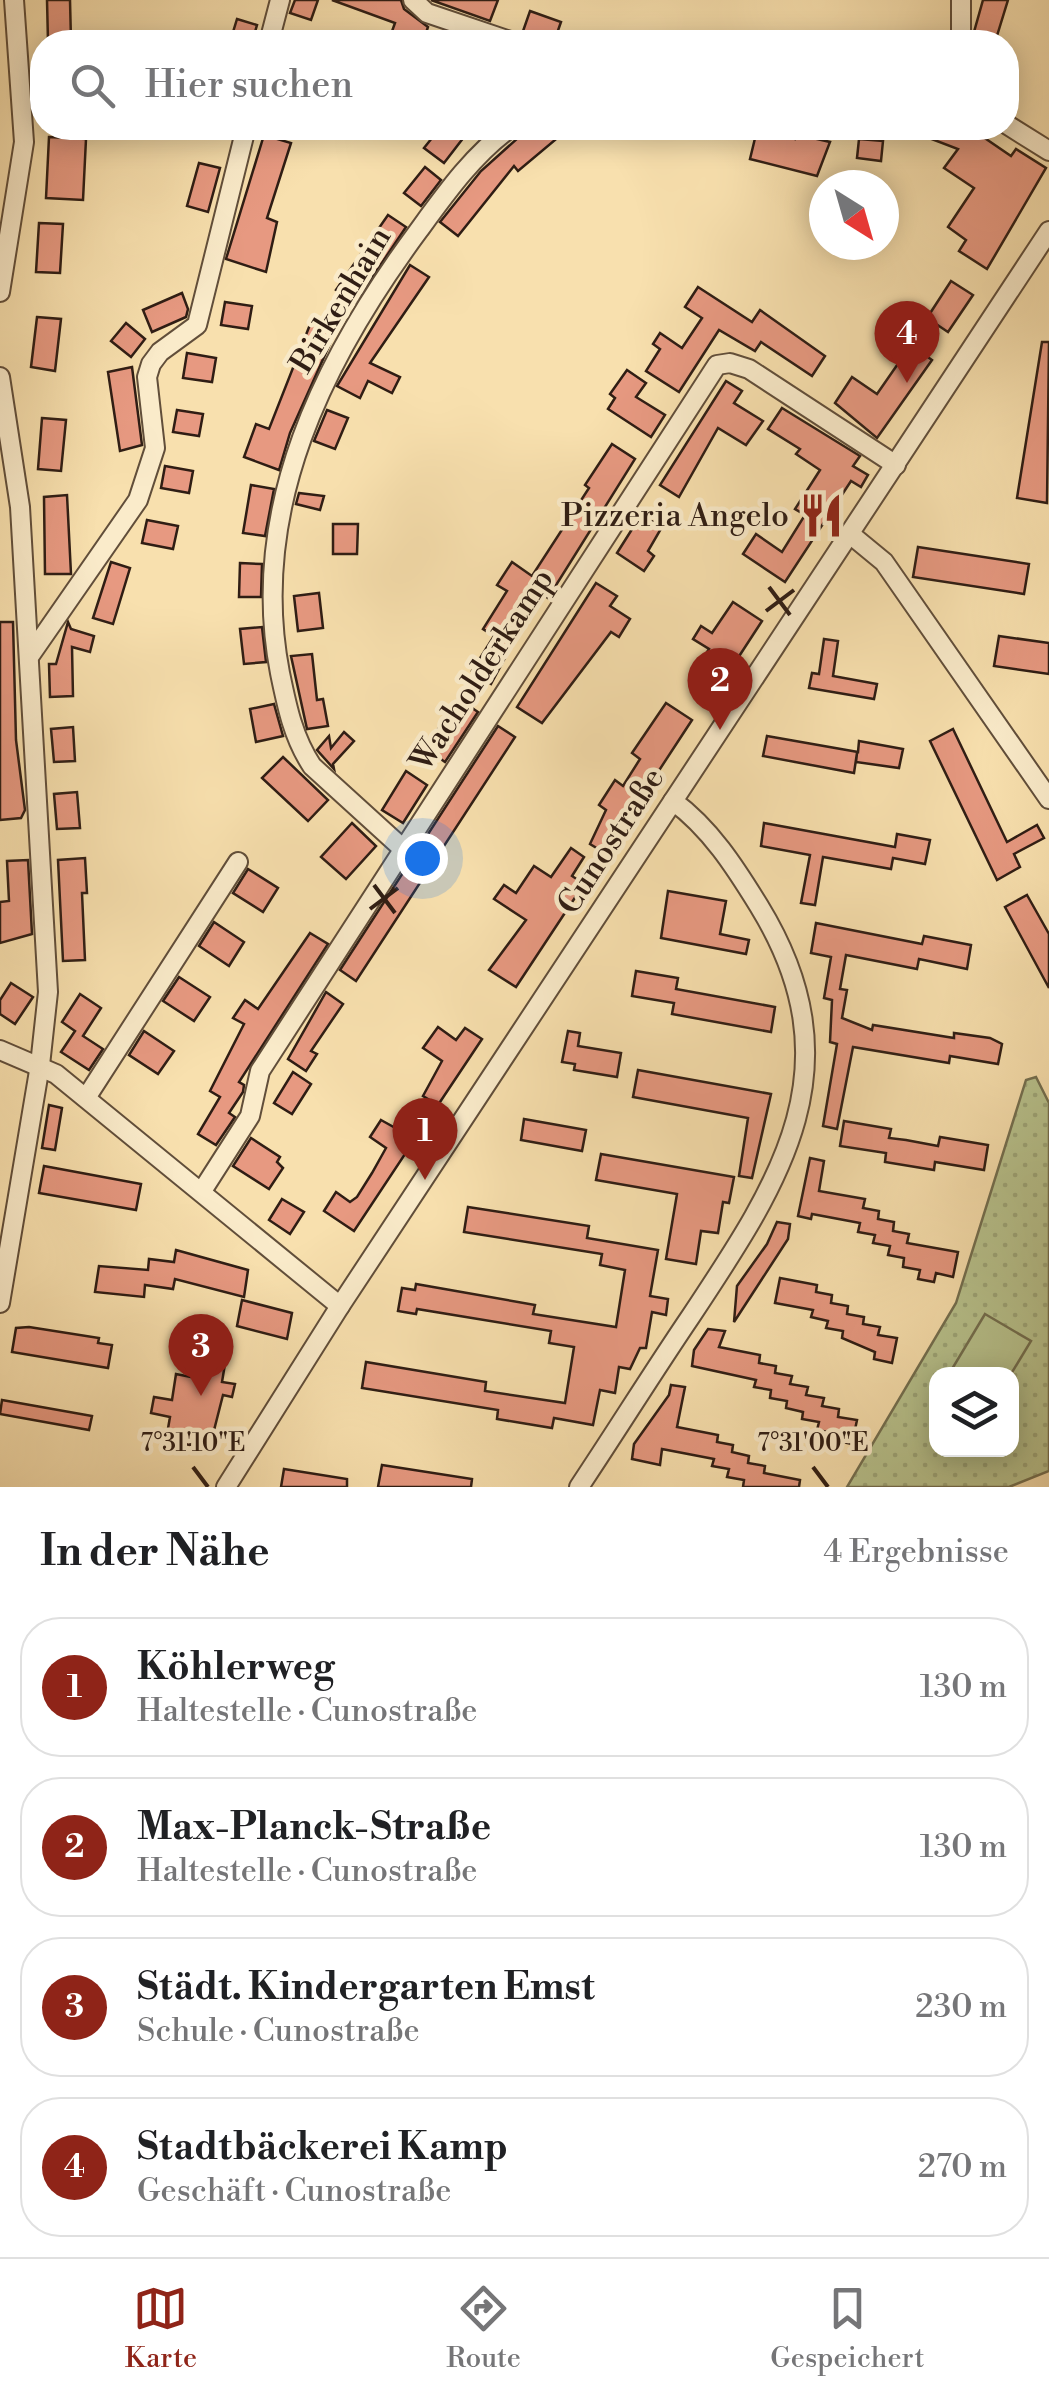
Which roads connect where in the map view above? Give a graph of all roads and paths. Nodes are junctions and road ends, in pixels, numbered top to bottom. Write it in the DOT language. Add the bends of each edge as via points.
graph roads {
  1 [pos="14,0"];
  2 [pos="280,0"];
  3 [pos="413,0"];
  4 [pos="961,0"];
  5 [pos="272,30"];
  6 [pos="477,30"];
  7 [pos="961,30"];
  8 [pos="1019,132"];
  9 [pos="243,140"];
  10 [pos="498,140"];
  11 [pos="1049,151"];
  12 [pos="1049,231"];
  13 [pos="0,292"];
  14 [pos="0,378"];
  15 [pos="896,465"];
  16 [pos="850,534"];
  17 [pos="31,654"];
  18 [pos="1049,799"];
  19 [pos="673,801"];
  20 [pos="401,847"];
  21 [pos="238,862"];
  22 [pos="0,1050"];
  23 [pos="40,1065"];
  24 [pos="86,1098"];
  25 [pos="202,1191"];
  26 [pos="0,1303"];
  27 [pos="340,1306"];
  28 [pos="226,1487"];
  29 [pos="579,1487"];
  1 -- 13 [label="street" via="24,142"];
  2 -- 5 [label="street"];
  3 -- 6 [label="street" via="427,13"];
  4 -- 7 [label="street"];
  8 -- 11 [label="street"];
  9 -- 17 [label="street" via="197,325 160,352 147,377 154,448 138,500"];
  10 -- 20 [label="street, Birkenhain" via="457,179 349,330 299,443 274,559 275,646 302,750"];
  12 -- 15 [label="street, Cunostraße"];
  14 -- 17 [label="street" via="20,508"];
  15 -- 16 [label="street, Cunostraße"];
  15 -- 20 [label="street, Wacholderkamp" via="749,369 717,365"];
  16 -- 18 [label="street" via="884,562"];
  16 -- 19 [label="street, Cunostraße"];
  17 -- 23 [label="street" via="48,992"];
  19 -- 27 [label="street, Cunostraße"];
  19 -- 29 [label="street" via="720,848 784,950 803,1024 802,1092 778,1178"];
  20 -- 25 [label="street, Wacholderkamp" via="260,1071 250,1116"];
  21 -- 24 [label="street"];
  22 -- 23 [label="street"];
  23 -- 24 [label="street"];
  23 -- 26 [label="street"];
  24 -- 25 [label="street"];
  25 -- 27 [label="street"];
  27 -- 28 [label="street, Cunostraße"];
}
